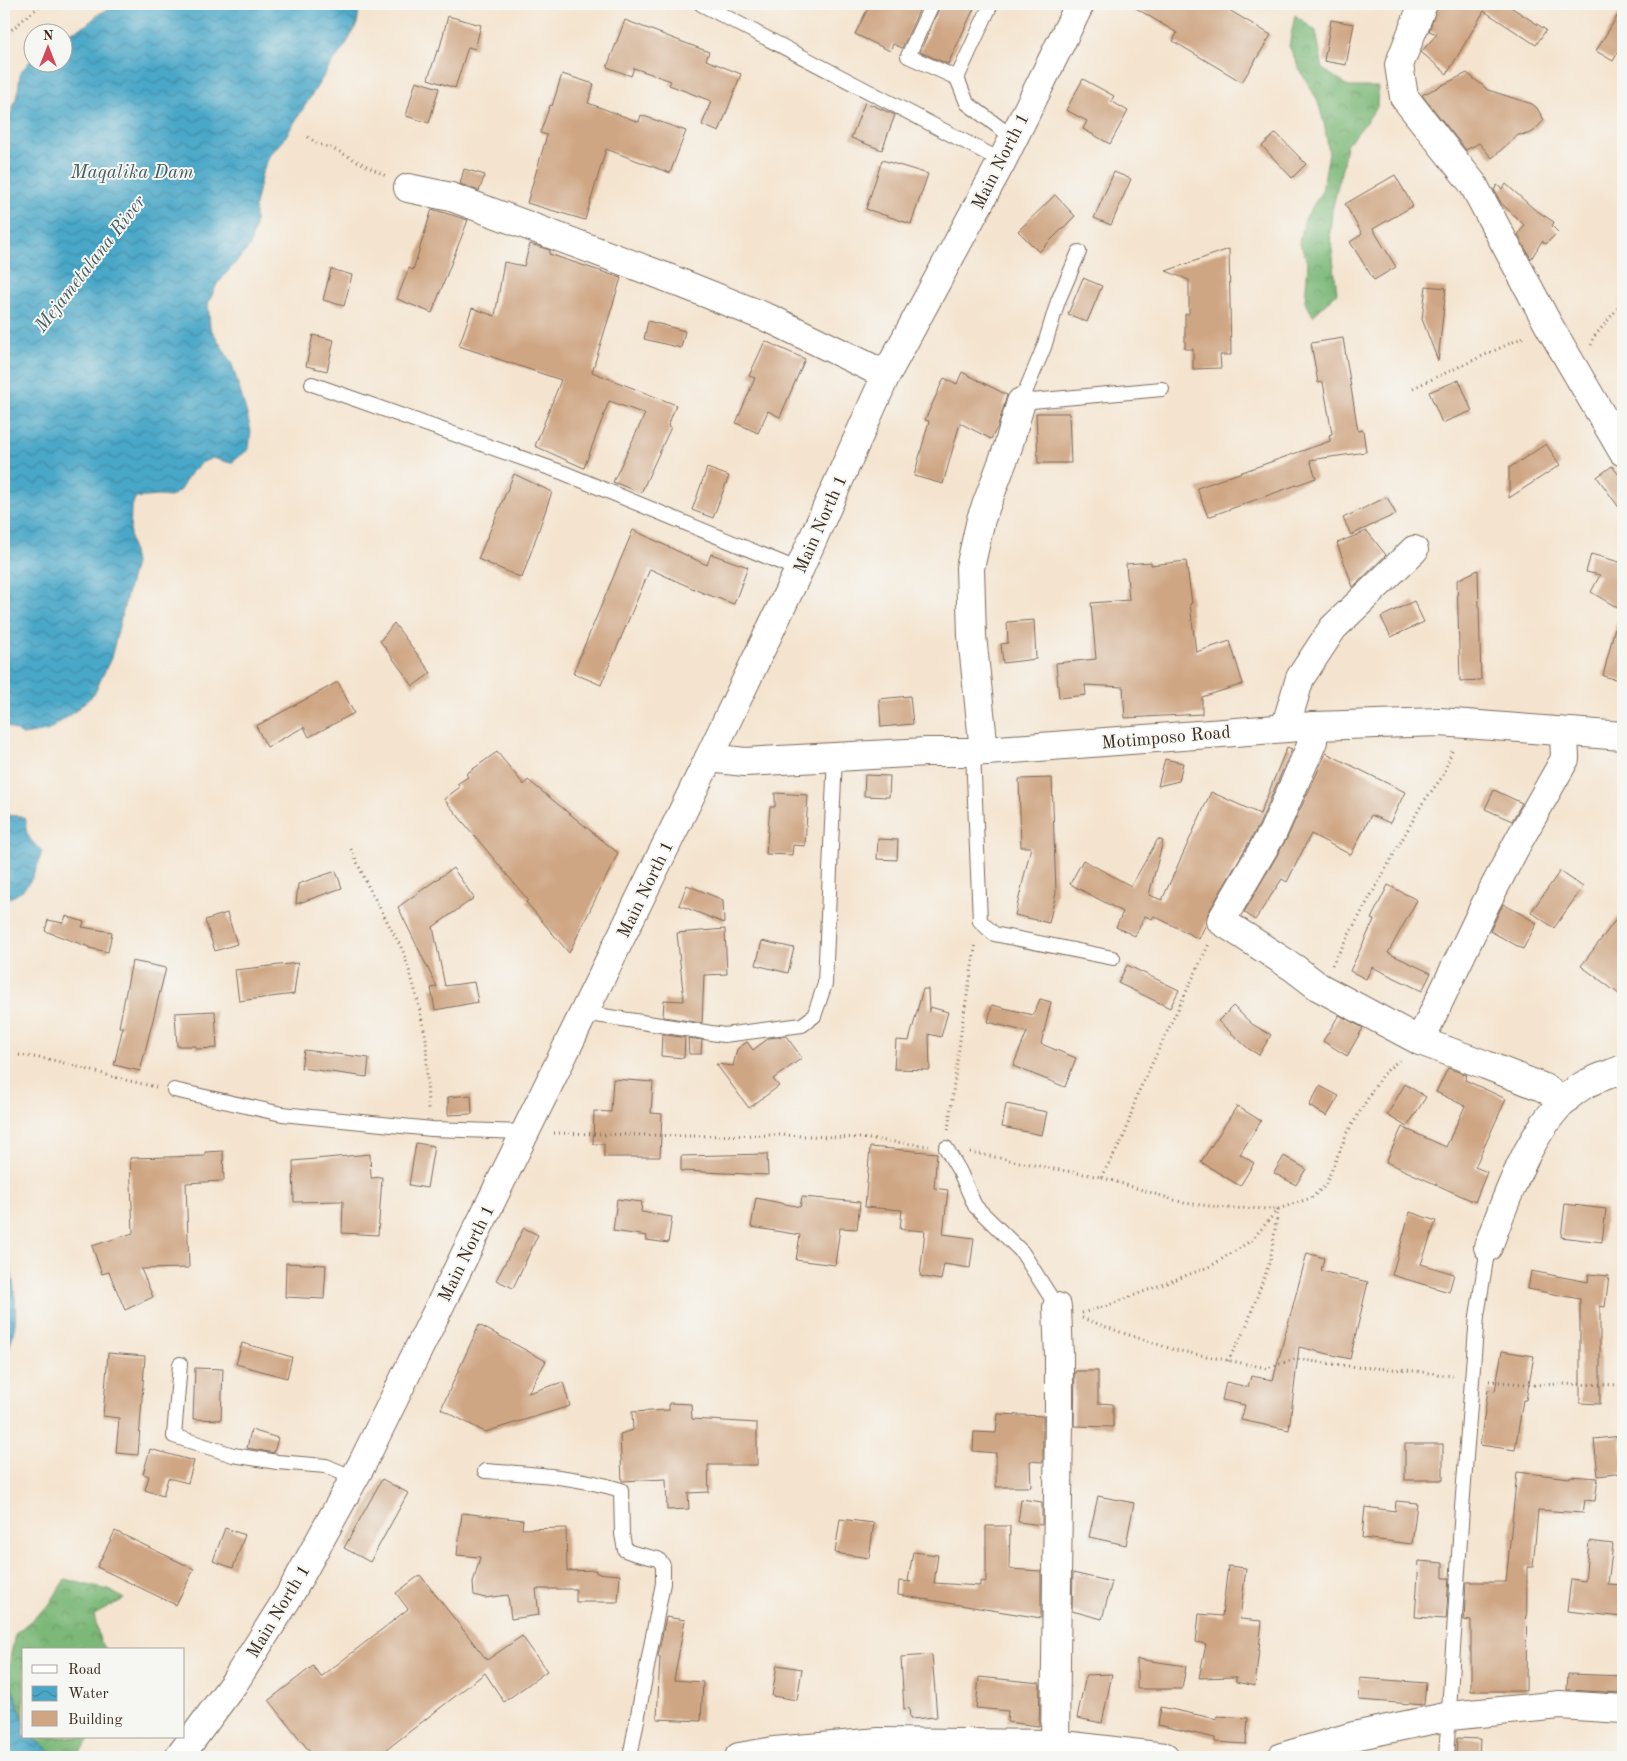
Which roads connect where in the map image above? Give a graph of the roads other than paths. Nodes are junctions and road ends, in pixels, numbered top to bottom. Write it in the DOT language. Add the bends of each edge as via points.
graph roads {
  1 [pos="701,4"];
  2 [pos="932,4"];
  3 [pos="991,4"];
  4 [pos="1080,4"];
  5 [pos="1423,4"];
  6 [pos="958,78"];
  7 [pos="1007,149"];
  8 [pos="408,188"];
  9 [pos="1079,252"];
  10 [pos="886,375"];
  11 [pos="312,384"];
  12 [pos="1162,389"];
  13 [pos="1022,402"];
  14 [pos="1623,452"];
  15 [pos="1414,550"];
  16 [pos="799,570"];
  17 [pos="1314,726"];
  18 [pos="1285,728"];
  19 [pos="1564,732"];
  20 [pos="1623,736"];
  21 [pos="979,752"];
  22 [pos="835,756"];
  23 [pos="709,758"];
  24 [pos="1113,958"];
  25 [pos="584,1014"];
  26 [pos="1420,1041"];
  27 [pos="1623,1069"];
  28 [pos="174,1090"];
  29 [pos="1565,1100"];
  30 [pos="526,1132"];
  31 [pos="946,1148"];
  32 [pos="1488,1247"];
  33 [pos="1066,1311"];
  34 [pos="180,1364"];
  35 [pos="485,1471"];
  36 [pos="354,1478"];
  37 [pos="1623,1708"];
  38 [pos="1450,1716"];
  39 [pos="1054,1744"];
  40 [pos="179,1757"];
  41 [pos="630,1757"];
  42 [pos="740,1757"];
  43 [pos="1165,1757"];
  44 [pos="1282,1757"];
  45 [pos="1446,1757"];
  1 -- 7 [label="lane"];
  2 -- 6 [label="lane" via="908,56"];
  3 -- 6 [label="lane"];
  4 -- 7 [label="street, Main North 1"];
  5 -- 14 [label="street" via="1399,65 1404,97 1473,184 1548,324"];
  6 -- 7 [label="lane" via="967,102"];
  7 -- 10 [label="street, Main North 1"];
  8 -- 10 [label="street" via="451,197 663,276 773,320"];
  9 -- 13 [label="lane"];
  10 -- 16 [label="street, Main North 1"];
  11 -- 16 [label="lane" via="564,473"];
  12 -- 13 [label="lane"];
  13 -- 21 [label="street" via="982,519 970,568"];
  15 -- 18 [label="street" via="1333,628 1300,678"];
  16 -- 23 [label="street, Main North 1"];
  17 -- 18 [label="street, Motimposo Road"];
  17 -- 19 [label="street, Motimposo Road" via="1440,722"];
  17 -- 26 [label="street" via="1313,741 1274,832 1221,921 1319,987"];
  18 -- 21 [label="street, Motimposo Road"];
  19 -- 20 [label="street, Motimposo Road"];
  19 -- 26 [label="street" via="1565,758 1486,904"];
  21 -- 22 [label="street, Motimposo Road"];
  21 -- 24 [label="lane" via="980,921 994,934"];
  22 -- 23 [label="street, Motimposo Road" via="745,762"];
  22 -- 25 [label="lane" via="825,984 814,1016 802,1025 724,1034"];
  23 -- 25 [label="street, Main North 1"];
  25 -- 30 [label="street, Main North 1"];
  26 -- 29 [label="street" via="1542,1087"];
  27 -- 29 [label="street" via="1584,1085"];
  28 -- 30 [label="lane" via="282,1114 432,1129"];
  29 -- 32 [label="street" via="1555,1109 1526,1155"];
  30 -- 36 [label="street, Main North 1"];
  31 -- 33 [label="lane" via="975,1206 1022,1252"];
  32 -- 38 [label="lane" via="1477,1316"];
  33 -- 39 [label="street" via="1059,1414"];
  34 -- 36 [label="lane" via="174,1436 233,1455 326,1466"];
  35 -- 41 [label="lane" via="586,1480 621,1490 625,1550 658,1559 663,1565 663,1583"];
  36 -- 40 [label="street, Main North 1" via="288,1596 234,1683"];
  37 -- 38 [label="street" via="1560,1705"];
  38 -- 44 [label="street" via="1354,1736"];
  38 -- 45 [label="lane"];
  39 -- 42 [label="street" via="880,1742"];
  39 -- 43 [label="street"];
}
